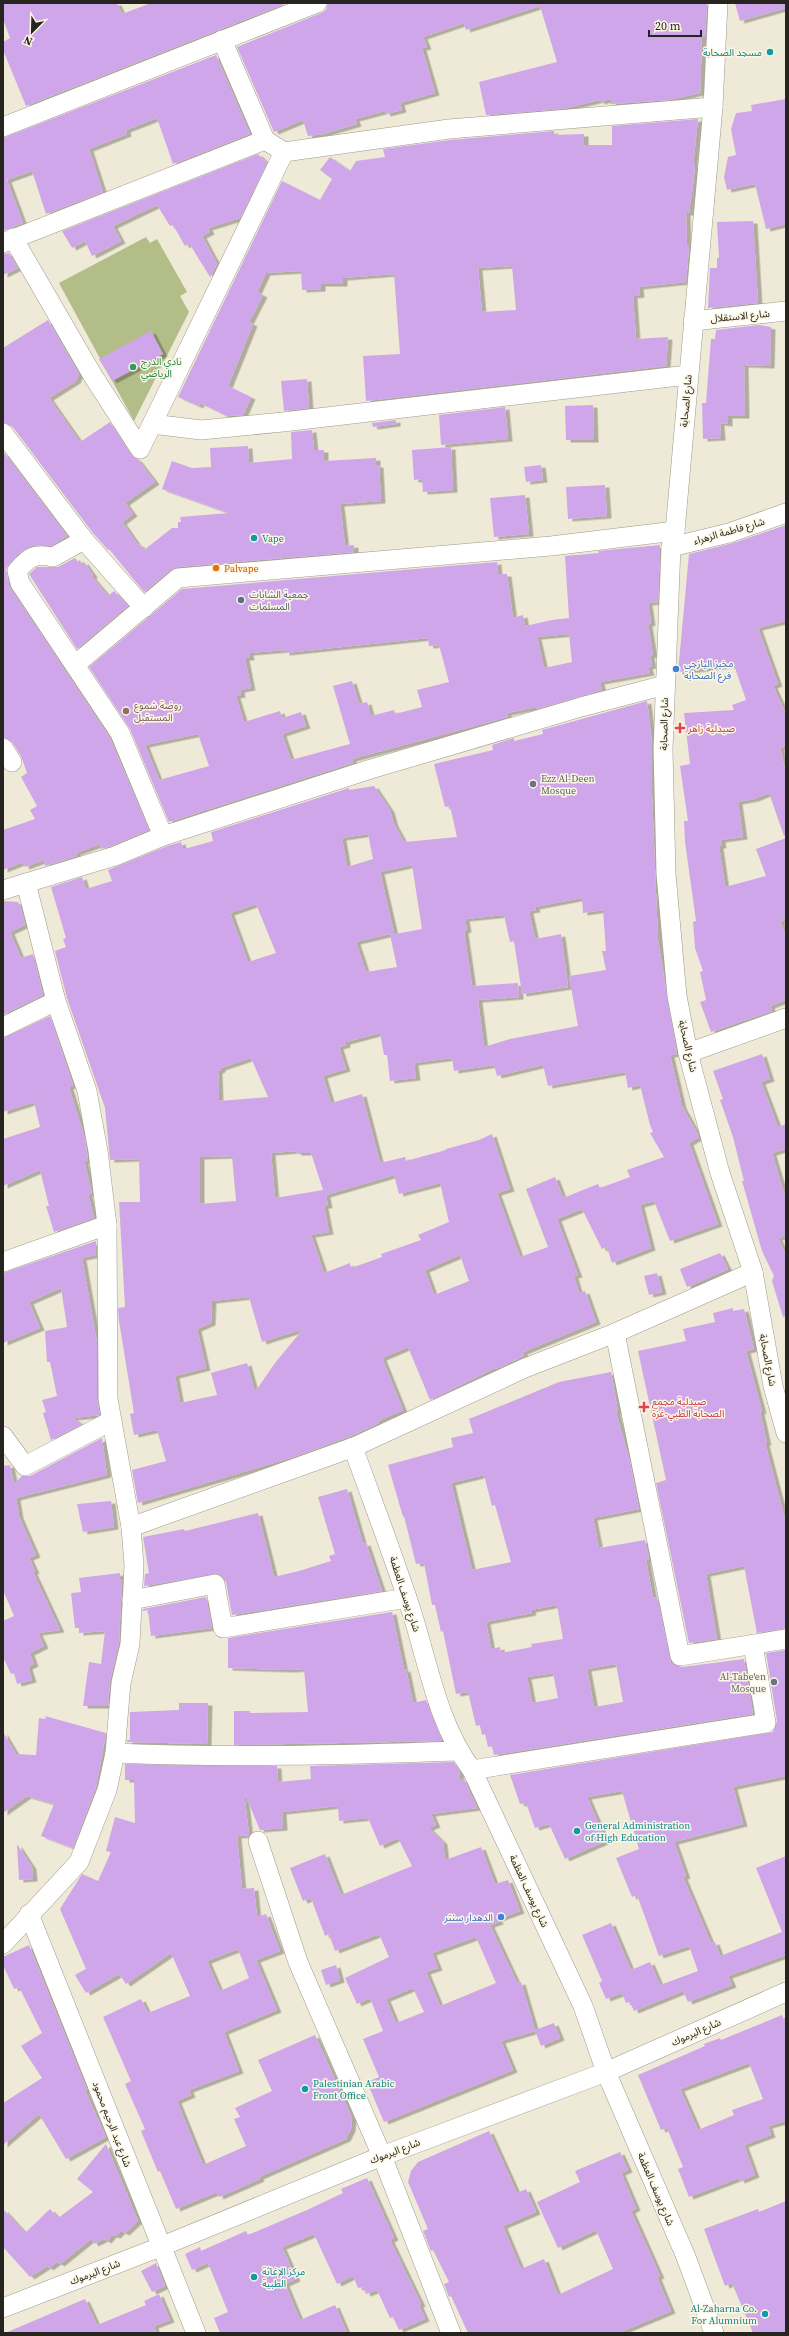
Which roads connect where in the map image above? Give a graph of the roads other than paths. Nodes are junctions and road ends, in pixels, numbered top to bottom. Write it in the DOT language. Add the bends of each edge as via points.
graph roads {
  1 [pos="317,3"];
  2 [pos="718,3"];
  3 [pos="222,40"];
  4 [pos="713,107"];
  5 [pos="3,127"];
  6 [pos="265,140"];
  7 [pos="284,152"];
  8 [pos="8,240"];
  9 [pos="786,312"];
  10 [pos="693,321"];
  11 [pos="688,375"];
  12 [pos="152,424"];
  13 [pos="3,433"];
  14 [pos="786,514"];
  15 [pos="673,539"];
  16 [pos="84,540"];
  17 [pos="144,608"];
  18 [pos="75,665"];
  19 [pos="665,685"];
  20 [pos="163,836"];
  21 [pos="26,883"];
  22 [pos="3,890"];
  23 [pos="56,1001"];
  24 [pos="786,1018"];
  25 [pos="3,1027"];
  26 [pos="688,1053"];
  27 [pos="107,1225"];
  28 [pos="3,1262"];
  29 [pos="753,1272"];
  30 [pos="615,1333"];
  31 [pos="111,1421"];
  32 [pos="786,1433"];
  33 [pos="3,1436"];
  34 [pos="353,1448"];
  35 [pos="131,1527"];
  36 [pos="407,1598"];
  37 [pos="132,1600"];
  38 [pos="786,1639"];
  39 [pos="753,1644"];
  40 [pos="458,1751"];
  41 [pos="115,1753"];
  42 [pos="472,1770"];
  43 [pos="258,1841"];
  44 [pos="30,1914"];
  45 [pos="3,1944"];
  46 [pos="786,1992"];
  47 [pos="606,2072"];
  48 [pos="382,2156"];
  49 [pos="160,2247"];
  50 [pos="3,2308"];
  51 [pos="196,2333"];
  52 [pos="451,2333"];
  53 [pos="714,2333"];
  1 -- 3 [label="street"];
  2 -- 4 [label="street, شارع الصحابة"];
  3 -- 5 [label="street"];
  3 -- 6 [label="street"];
  4 -- 7 [label="street" via="449,129"];
  4 -- 10 [label="street, شارع الصحابة"];
  6 -- 7 [label="street"];
  6 -- 8 [label="street"];
  7 -- 12 [label="street"];
  8 -- 12 [label="street" via="140,449"];
  9 -- 10 [label="street, شارع الاستقلال"];
  10 -- 11 [label="street, شارع الصحابة"];
  11 -- 12 [label="street" via="201,430"];
  11 -- 15 [label="street, شارع الصحابة"];
  13 -- 16 [label="street"];
  14 -- 15 [label="street, شارع فاطمة الزهراء" via="729,533"];
  15 -- 17 [label="street, شارع فاطمة الزهراء" via="551,546 178,578"];
  15 -- 19 [label="street, شارع الصحابة"];
  16 -- 17 [label="street"];
  16 -- 18 [label="street" via="53,557 41,554 27,559 18,571 20,583"];
  17 -- 18 [label="street, شارع فاطمة الزهراء"];
  18 -- 20 [label="street" via="120,733"];
  19 -- 20 [label="street" via="403,759"];
  19 -- 26 [label="street, شارع الصحابة" via="663,748 666,874 677,996"];
  20 -- 21 [label="street" via="115,856"];
  21 -- 22 [label="street"];
  21 -- 23 [label="street"];
  23 -- 25 [label="street"];
  23 -- 27 [label="street" via="87,1091 98,1151"];
  24 -- 26 [label="street"];
  26 -- 29 [label="street, شارع الصحابة" via="720,1173"];
  27 -- 28 [label="street"];
  27 -- 31 [label="street" via="108,1399"];
  29 -- 30 [label="street"];
  29 -- 32 [label="street, شارع الصحابة" via="773,1386"];
  30 -- 34 [label="street" via="525,1368"];
  30 -- 39 [label="street" via="680,1656"];
  31 -- 33 [label="street" via="25,1466"];
  31 -- 35 [label="street"];
  34 -- 35 [label="street"];
  34 -- 36 [label="street, شارع يوسف العظمة"];
  35 -- 37 [label="street" via="134,1565"];
  36 -- 37 [label="street" via="223,1628 216,1584"];
  36 -- 40 [label="street, شارع يوسف العظمة" via="441,1715"];
  37 -- 41 [label="street" via="130,1644 122,1683"];
  38 -- 39 [label="street"];
  39 -- 42 [label="street" via="766,1724"];
  40 -- 41 [label="street" via="289,1756"];
  40 -- 42 [label="street, شارع يوسف العظمة"];
  41 -- 44 [label="street" via="107,1790 79,1862"];
  42 -- 47 [label="street, شارع يوسف العظمة" via="583,2006"];
  43 -- 48 [label="street" via="298,1962"];
  44 -- 45 [label="street"];
  44 -- 49 [label="street, شارع عبد الرحيم محمود"];
  46 -- 47 [label="street, شارع اليرموك"];
  47 -- 48 [label="street, شارع اليرموك"];
  47 -- 53 [label="street, شارع يوسف العظمة" via="686,2257"];
  48 -- 49 [label="street, شارع اليرموك"];
  48 -- 52 [label="street"];
  49 -- 50 [label="street, شارع اليرموك"];
  49 -- 51 [label="street, شارع عبد الرحيم محمود"];
}
